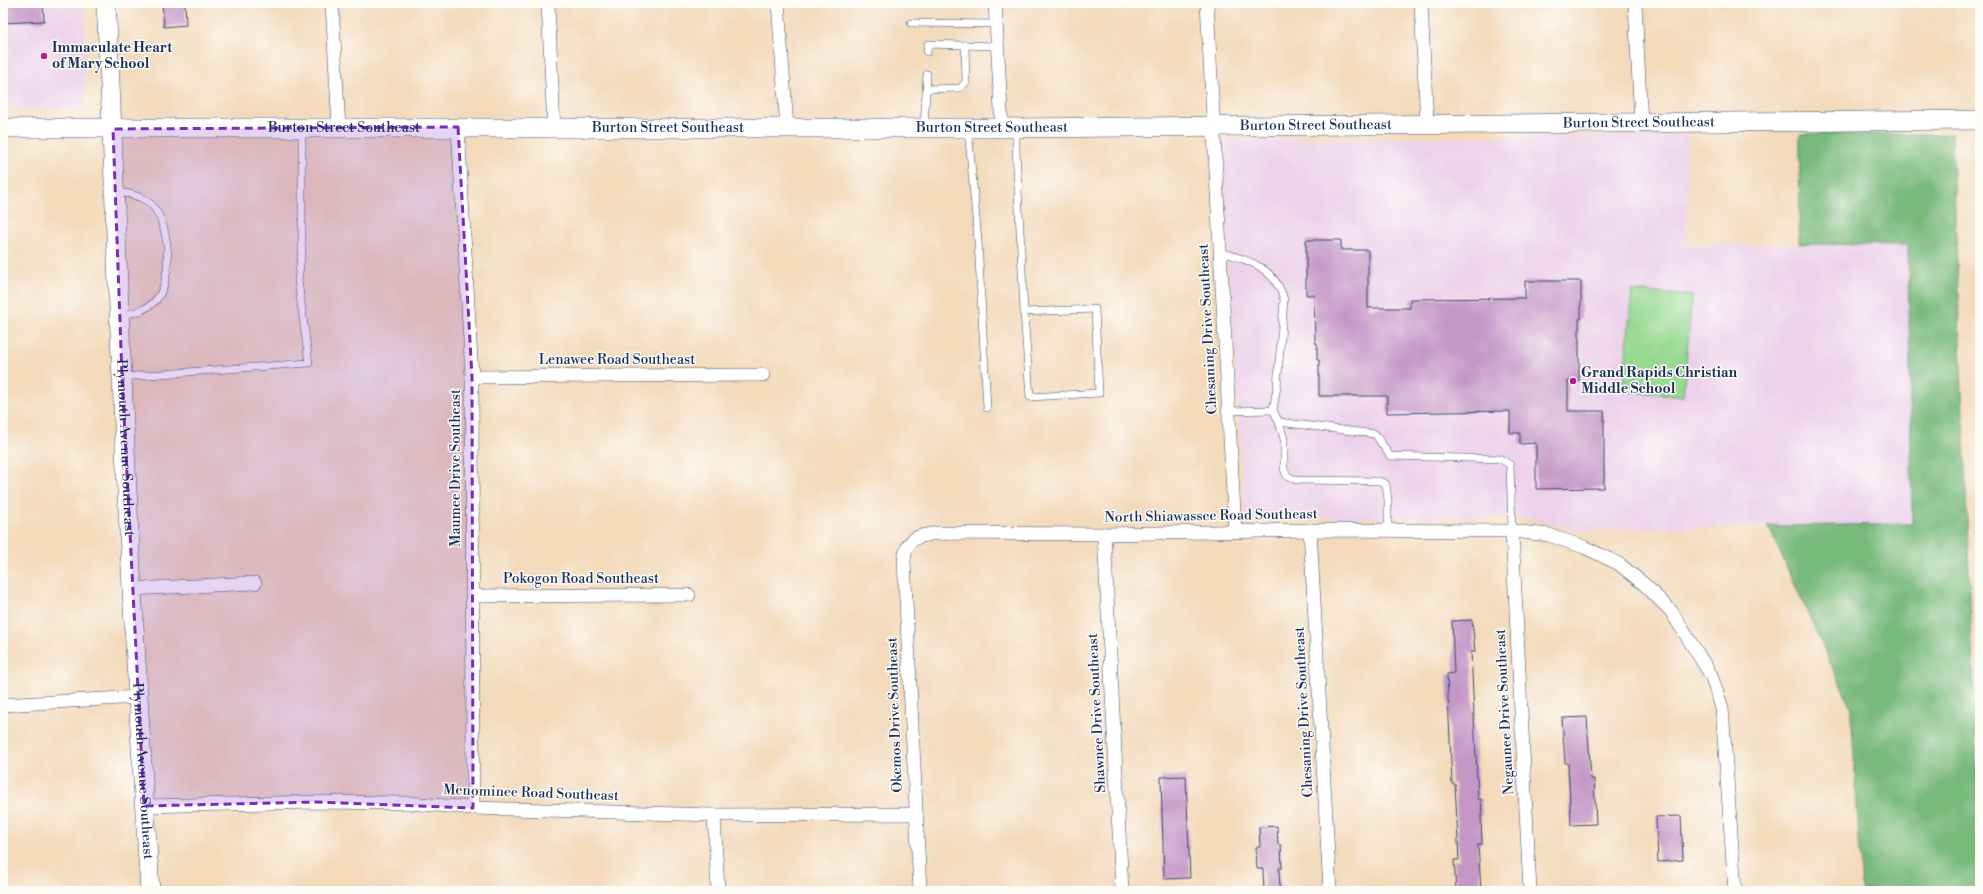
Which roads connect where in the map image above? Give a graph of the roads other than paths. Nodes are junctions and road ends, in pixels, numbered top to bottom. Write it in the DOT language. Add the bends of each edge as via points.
graph roads {
  1 [pos="106,3"];
  2 [pos="332,3"];
  3 [pos="548,3"];
  4 [pos="778,3"];
  5 [pos="995,3"];
  6 [pos="1207,3"];
  7 [pos="1421,3"];
  8 [pos="1634,3"];
  9 [pos="911,23"];
  10 [pos="996,24"];
  11 [pos="965,45"];
  12 [pos="997,46"];
  13 [pos="928,48"];
  14 [pos="927,74"];
  15 [pos="927,89"];
  16 [pos="1980,120"];
  17 [pos="1641,123"];
  18 [pos="1427,125"];
  19 [pos="1213,126"];
  20 [pos="458,127"];
  21 [pos="3,128"];
  22 [pos="554,128"];
  23 [pos="787,128"];
  24 [pos="924,128"];
  25 [pos="968,128"];
  26 [pos="1009,128"];
  27 [pos="113,129"];
  28 [pos="302,129"];
  29 [pos="339,129"];
  30 [pos="115,191"];
  31 [pos="1220,252"];
  32 [pos="1024,312"];
  33 [pos="120,316"];
  34 [pos="763,375"];
  35 [pos="122,377"];
  36 [pos="472,377"];
  37 [pos="987,408"];
  38 [pos="1273,410"];
  39 [pos="1229,411"];
  40 [pos="1279,422"];
  41 [pos="1310,530"];
  42 [pos="1235,531"];
  43 [pos="1388,531"];
  44 [pos="1512,531"];
  45 [pos="1104,534"];
  46 [pos="911,540"];
  47 [pos="255,584"];
  48 [pos="132,589"];
  49 [pos="689,595"];
  50 [pos="473,596"];
  51 [pos="138,697"];
  52 [pos="3,705"];
  53 [pos="144,806"];
  54 [pos="473,808"];
  55 [pos="916,814"];
  56 [pos="714,815"];
  57 [pos="150,891"];
  58 [pos="718,891"];
  59 [pos="920,891"];
  60 [pos="1122,891"];
  61 [pos="1330,891"];
  62 [pos="1530,891"];
  63 [pos="1735,891"];
  1 -- 27 [label="main road, Plymouth Avenue Southeast"];
  2 -- 29 [label="street"];
  3 -- 22 [label="street"];
  4 -- 23 [label="street"];
  5 -- 10 [label="street"];
  6 -- 19 [label="street, Chesaning Drive Southeast"];
  7 -- 18 [label="street"];
  8 -- 17 [label="street"];
  9 -- 10 [label="lane"];
  10 -- 12 [label="street"];
  11 -- 12 [label="lane"];
  11 -- 13 [label="lane"];
  11 -- 15 [label="lane" via="966,82 960,88"];
  12 -- 26 [label="street"];
  14 -- 15 [label="lane"];
  15 -- 24 [label="lane"];
  16 -- 17 [label="main road, Burton Street Southeast"];
  17 -- 18 [label="main road, Burton Street Southeast"];
  18 -- 19 [label="main road, Burton Street Southeast"];
  19 -- 26 [label="main road, Burton Street Southeast"];
  19 -- 31 [label="street, Chesaning Drive Southeast"];
  20 -- 22 [label="main road, Burton Street Southeast"];
  20 -- 29 [label="main road, Burton Street Southeast"];
  20 -- 36 [label="street, Maumee Drive Southeast"];
  21 -- 27 [label="main road, Burton Street Southeast"];
  22 -- 23 [label="main road, Burton Street Southeast"];
  23 -- 24 [label="main road, Burton Street Southeast"];
  24 -- 25 [label="main road, Burton Street Southeast"];
  25 -- 26 [label="main road, Burton Street Southeast"];
  25 -- 37 [label="lane" via="978,241"];
  26 -- 32 [label="lane"];
  27 -- 28 [label="main road, Burton Street Southeast"];
  27 -- 30 [label="main road, Plymouth Avenue Southeast"];
  28 -- 29 [label="main road, Burton Street Southeast"];
  28 -- 35 [label="lane" via="302,250 298,280 309,362"];
  30 -- 33 [label="main road, Plymouth Avenue Southeast"];
  30 -- 33 [label="lane" via="138,197 155,208 164,229 167,256 165,285 155,301 137,312"];
  31 -- 38 [label="lane" via="1248,260 1266,269 1282,290 1282,329"];
  31 -- 39 [label="street, Chesaning Drive Southeast"];
  32 -- 32 [label="lane" via="1095,309 1098,393 1030,397"];
  33 -- 35 [label="main road, Plymouth Avenue Southeast"];
  34 -- 36 [label="street, Lenawee Road Southeast"];
  35 -- 48 [label="main road, Plymouth Avenue Southeast"];
  36 -- 50 [label="street, Maumee Drive Southeast"];
  38 -- 39 [label="lane"];
  38 -- 40 [label="lane"];
  39 -- 42 [label="street, Chesaning Drive Southeast"];
  40 -- 43 [label="lane" via="1284,440 1284,469 1287,476 1296,480 1379,481 1386,484"];
  40 -- 44 [label="lane" via="1375,434 1390,456 1501,459 1510,465"];
  41 -- 42 [label="street, North Shiawassee Road Southeast"];
  41 -- 43 [label="street, North Shiawassee Road Southeast"];
  41 -- 61 [label="street, Chesaning Drive Southeast"];
  42 -- 45 [label="street, North Shiawassee Road Southeast"];
  43 -- 44 [label="street, North Shiawassee Road Southeast"];
  44 -- 62 [label="street, Negaunee Drive Southeast"];
  44 -- 63 [label="street, North Shiawassee Road Southeast" via="1549,535 1584,547 1619,564 1671,611 1711,675 1722,708"];
  45 -- 46 [label="street, North Shiawassee Road Southeast" via="939,533 921,535"];
  45 -- 60 [label="street, Shawnee Drive Southeast"];
  46 -- 55 [label="street, Okemos Drive Southeast" via="906,548 904,560"];
  47 -- 48 [label="street"];
  48 -- 51 [label="main road, Plymouth Avenue Southeast"];
  49 -- 50 [label="street, Pokogon Road Southeast"];
  50 -- 54 [label="street, Maumee Drive Southeast"];
  51 -- 52 [label="street"];
  51 -- 53 [label="main road, Plymouth Avenue Southeast"];
  53 -- 54 [label="street, Menominee Road Southeast" via="316,802 408,803"];
  53 -- 57 [label="main road, Plymouth Avenue Southeast"];
  54 -- 56 [label="street, Menominee Road Southeast"];
  55 -- 56 [label="street, Menominee Road Southeast"];
  55 -- 59 [label="street, Okemos Drive Southeast"];
  56 -- 58 [label="street"];
}
